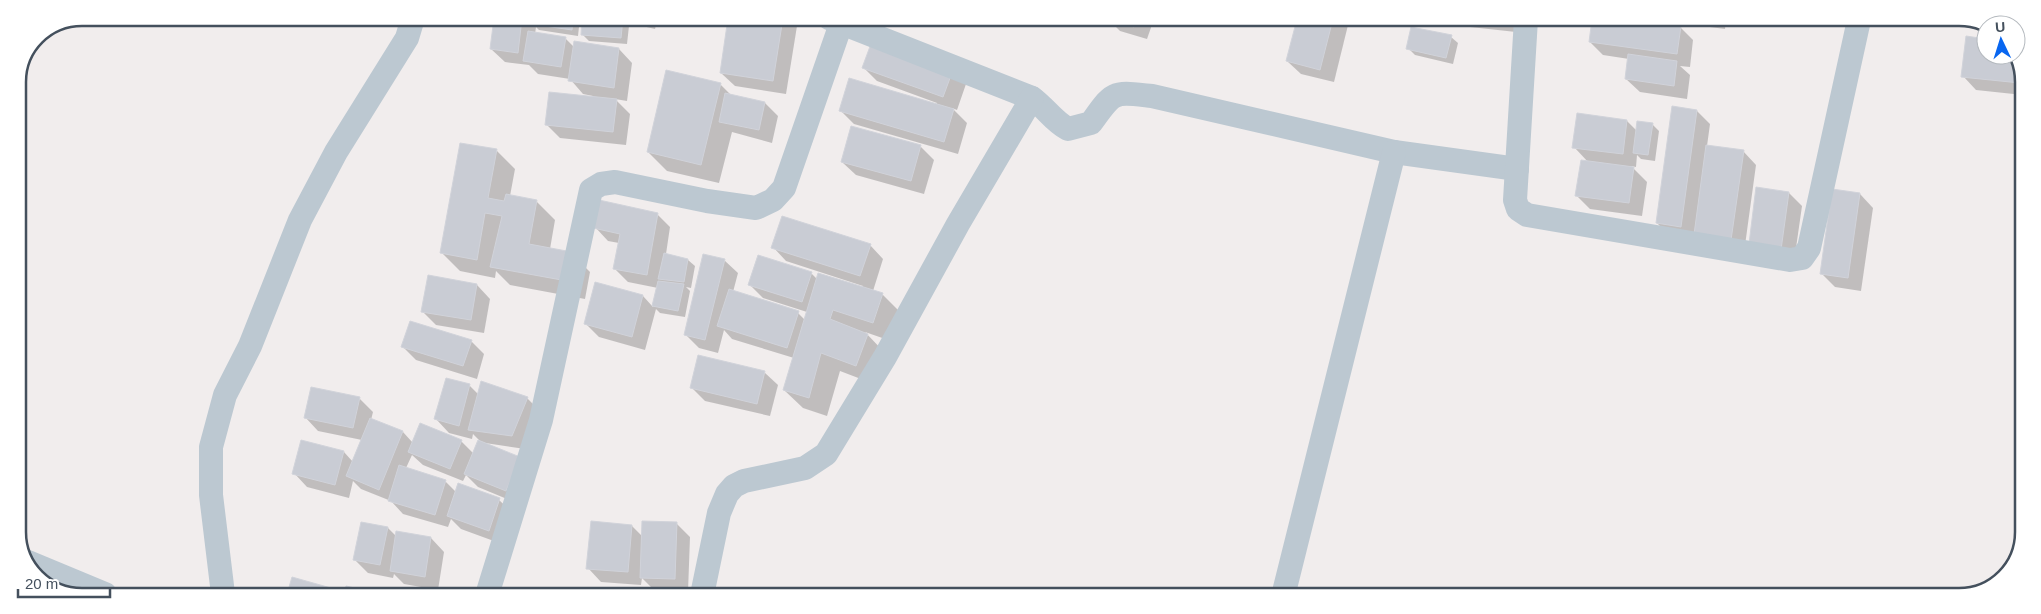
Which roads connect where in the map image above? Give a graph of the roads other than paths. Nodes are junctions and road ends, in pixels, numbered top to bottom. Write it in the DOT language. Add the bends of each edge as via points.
graph roads {
  1 [pos="411,26"];
  2 [pos="836,26"];
  3 [pos="853,26"];
  4 [pos="1526,26"];
  5 [pos="1858,26"];
  6 [pos="1032,98"];
  7 [pos="1394,152"];
  8 [pos="1517,169"];
  9 [pos="38,566"];
  10 [pos="91,588"];
  11 [pos="223,588"];
  12 [pos="488,588"];
  13 [pos="703,588"];
  14 [pos="1285,588"];
  1 -- 11 [label="street" via="408,38 336,152 300,220 250,346 225,395 211,457 211,495"];
  2 -- 12 [label="street" via="784,188 773,200 756,208 614,182 590,190 541,420"];
  3 -- 6 [label="street"];
  4 -- 8 [label="street"];
  5 -- 8 [label="street" via="1809,248 1802,258 1790,260 1526,215 1518,209 1515,200"];
  6 -- 7 [label="street" via="1068,129 1091,123 1114,94 1126,93 1162,98"];
  6 -- 13 [label="street" via="826,454 798,470 744,481 727,494 718,513"];
  7 -- 8 [label="street"];
  7 -- 14 [label="street"];
  9 -- 10 [label="street"];
}
